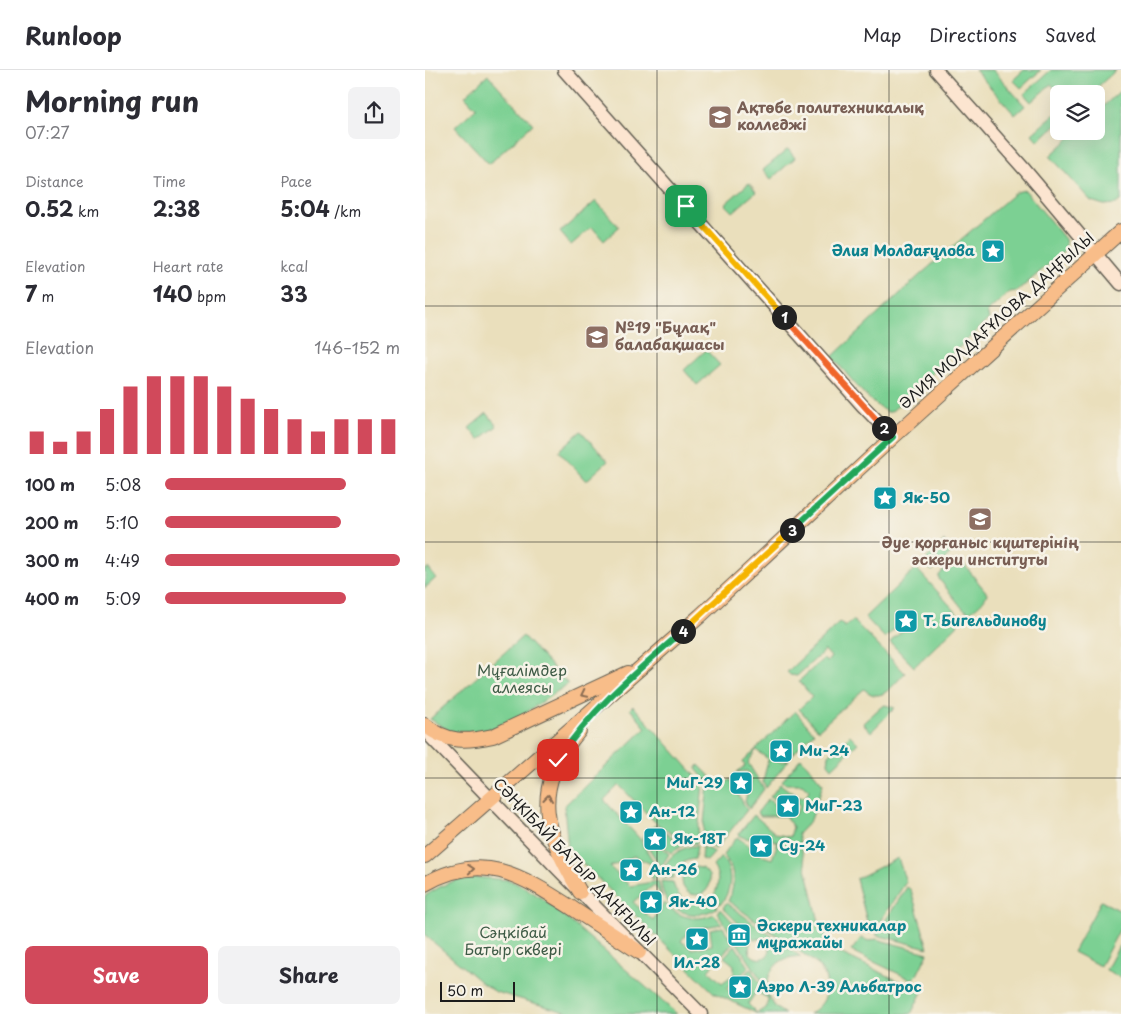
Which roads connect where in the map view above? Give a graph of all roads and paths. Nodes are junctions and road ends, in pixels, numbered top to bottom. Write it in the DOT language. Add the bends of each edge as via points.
graph roads {
  1 [pos="564,70"];
  2 [pos="936,70"];
  3 [pos="1121,231"];
  4 [pos="1095,253"];
  5 [pos="1121,284"];
  6 [pos="893,437"];
  7 [pos="644,665"];
  8 [pos="617,689"];
  9 [pos="425,725"];
  10 [pos="425,731"];
  11 [pos="490,799"];
  12 [pos="425,856"];
  13 [pos="425,884"];
  14 [pos="580,892"];
  15 [pos="639,952"];
  16 [pos="701,1014"];
  1 -- 6 [label="street"];
  2 -- 4 [label="street"];
  3 -- 4 [label="main road, ӘЛИЯ МОЛДАҒҰЛОВА ДАҢҒЫЛЫ"];
  4 -- 5 [label="street"];
  4 -- 6 [label="main road, ӘЛИЯ МОЛДАҒҰЛОВА ДАҢҒЫЛЫ"];
  6 -- 7 [label="main road, ӘЛИЯ МОЛДАҒҰЛОВА ДАҢҒЫЛЫ"];
  7 -- 8 [label="main road, ӘЛИЯ МОЛДАҒҰЛОВА ДАҢҒЫЛЫ"];
  7 -- 9 [label="main road, one-way" via="493,736 472,741 452,740 435,734"];
  8 -- 11 [label="main road, ӘЛИЯ МОЛДАҒҰЛОВА ДАҢҒЫЛЫ"];
  14 -- 8 [label="main road, one-way" via="556,849 547,800 558,760"];
  10 -- 11 [label="street, СӘҢКІБАЙ БАТЫР ДАҢҒЫЛЫ"];
  11 -- 12 [label="main road, ӘЛИЯ МОЛДАҒҰЛОВА ДАҢҒЫЛЫ"];
  11 -- 14 [label="street, СӘҢКІБАЙ БАТЫР ДАҢҒЫЛЫ"];
  13 -- 15 [label="main road, one-way" via="467,868 507,872 532,883"];
  14 -- 15 [label="street, СӘҢКІБАЙ БАТЫР ДАҢҒЫЛЫ"];
  15 -- 16 [label="street, СӘҢКІБАЙ БАТЫР ДАҢҒЫЛЫ"];
}
